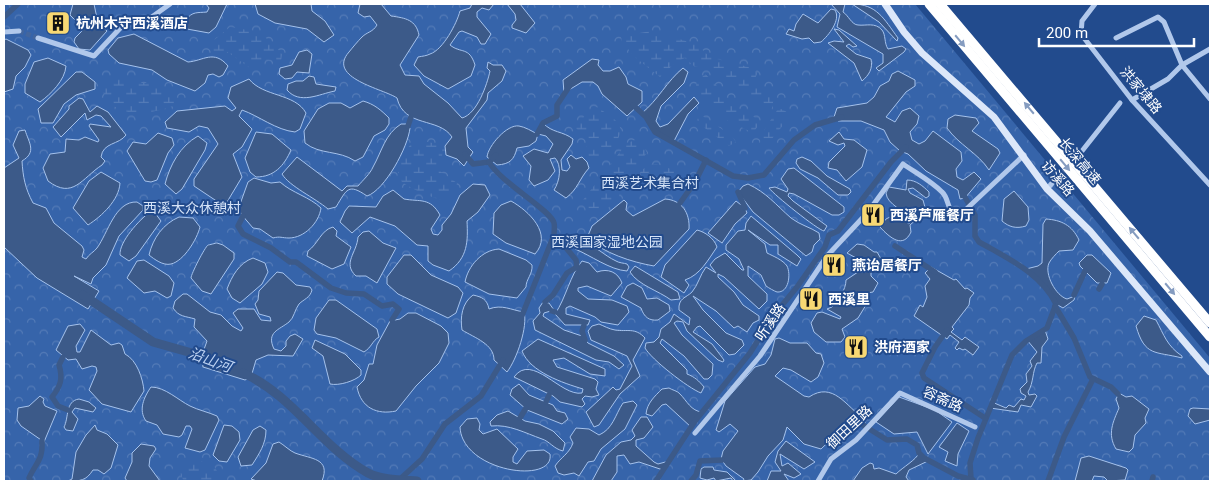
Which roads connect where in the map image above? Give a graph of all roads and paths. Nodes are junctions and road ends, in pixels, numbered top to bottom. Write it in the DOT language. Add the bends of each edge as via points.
graph roads {
  1 [pos="170,4"];
  2 [pos="885,4"];
  3 [pos="929,4"];
  4 [pos="940,4"];
  5 [pos="1095,4"];
  6 [pos="19,31"];
  7 [pos="4,32"];
  8 [pos="38,38"];
  9 [pos="1116,38"];
  10 [pos="1210,49"];
  11 [pos="1182,65"];
  12 [pos="1210,99"];
  13 [pos="1132,100"];
  14 [pos="1120,103"];
  15 [pos="1082,151"];
  16 [pos="1024,155"];
  17 [pos="1060,174"];
  18 [pos="1210,184"];
  19 [pos="1047,189"];
  20 [pos="1210,323"];
  21 [pos="1210,337"];
  22 [pos="1210,372"];
  23 [pos="900,392"];
  24 [pos="975,427"];
  25 [pos="694,433"];
  26 [pos="818,481"];
  1 -- 8 [label="street" via="149,19 125,23 94,56"];
  2 -- 16 [label="street, 访溪路" via="918,48 994,117"];
  3 -- 21 [label="highway, 长深高速, one-way"];
  20 -- 4 [label="highway, 长深高速, one-way"];
  5 -- 13 [label="street, 洪家埭路" via="1082,21 1081,34"];
  6 -- 7 [label="street"];
  9 -- 11 [label="street" via="1158,17 1164,22"];
  10 -- 11 [label="street"];
  11 -- 12 [label="street"];
  11 -- 13 [label="street" via="1168,79"];
  13 -- 18 [label="street, 洪家埭路"];
  14 -- 15 [label="street"];
  16 -- 19 [label="street, 访溪路"];
  16 -- 25 [label="street, 听溪路" via="960,216 948,206 944,192 903,164 868,212 827,256 760,356"];
  17 -- 19 [label="street"];
  19 -- 22 [label="street, 访溪路" via="1090,231"];
  23 -- 24 [label="street, 容斋路"];
  23 -- 26 [label="street, 御田里路" via="863,434 831,459"];
}
